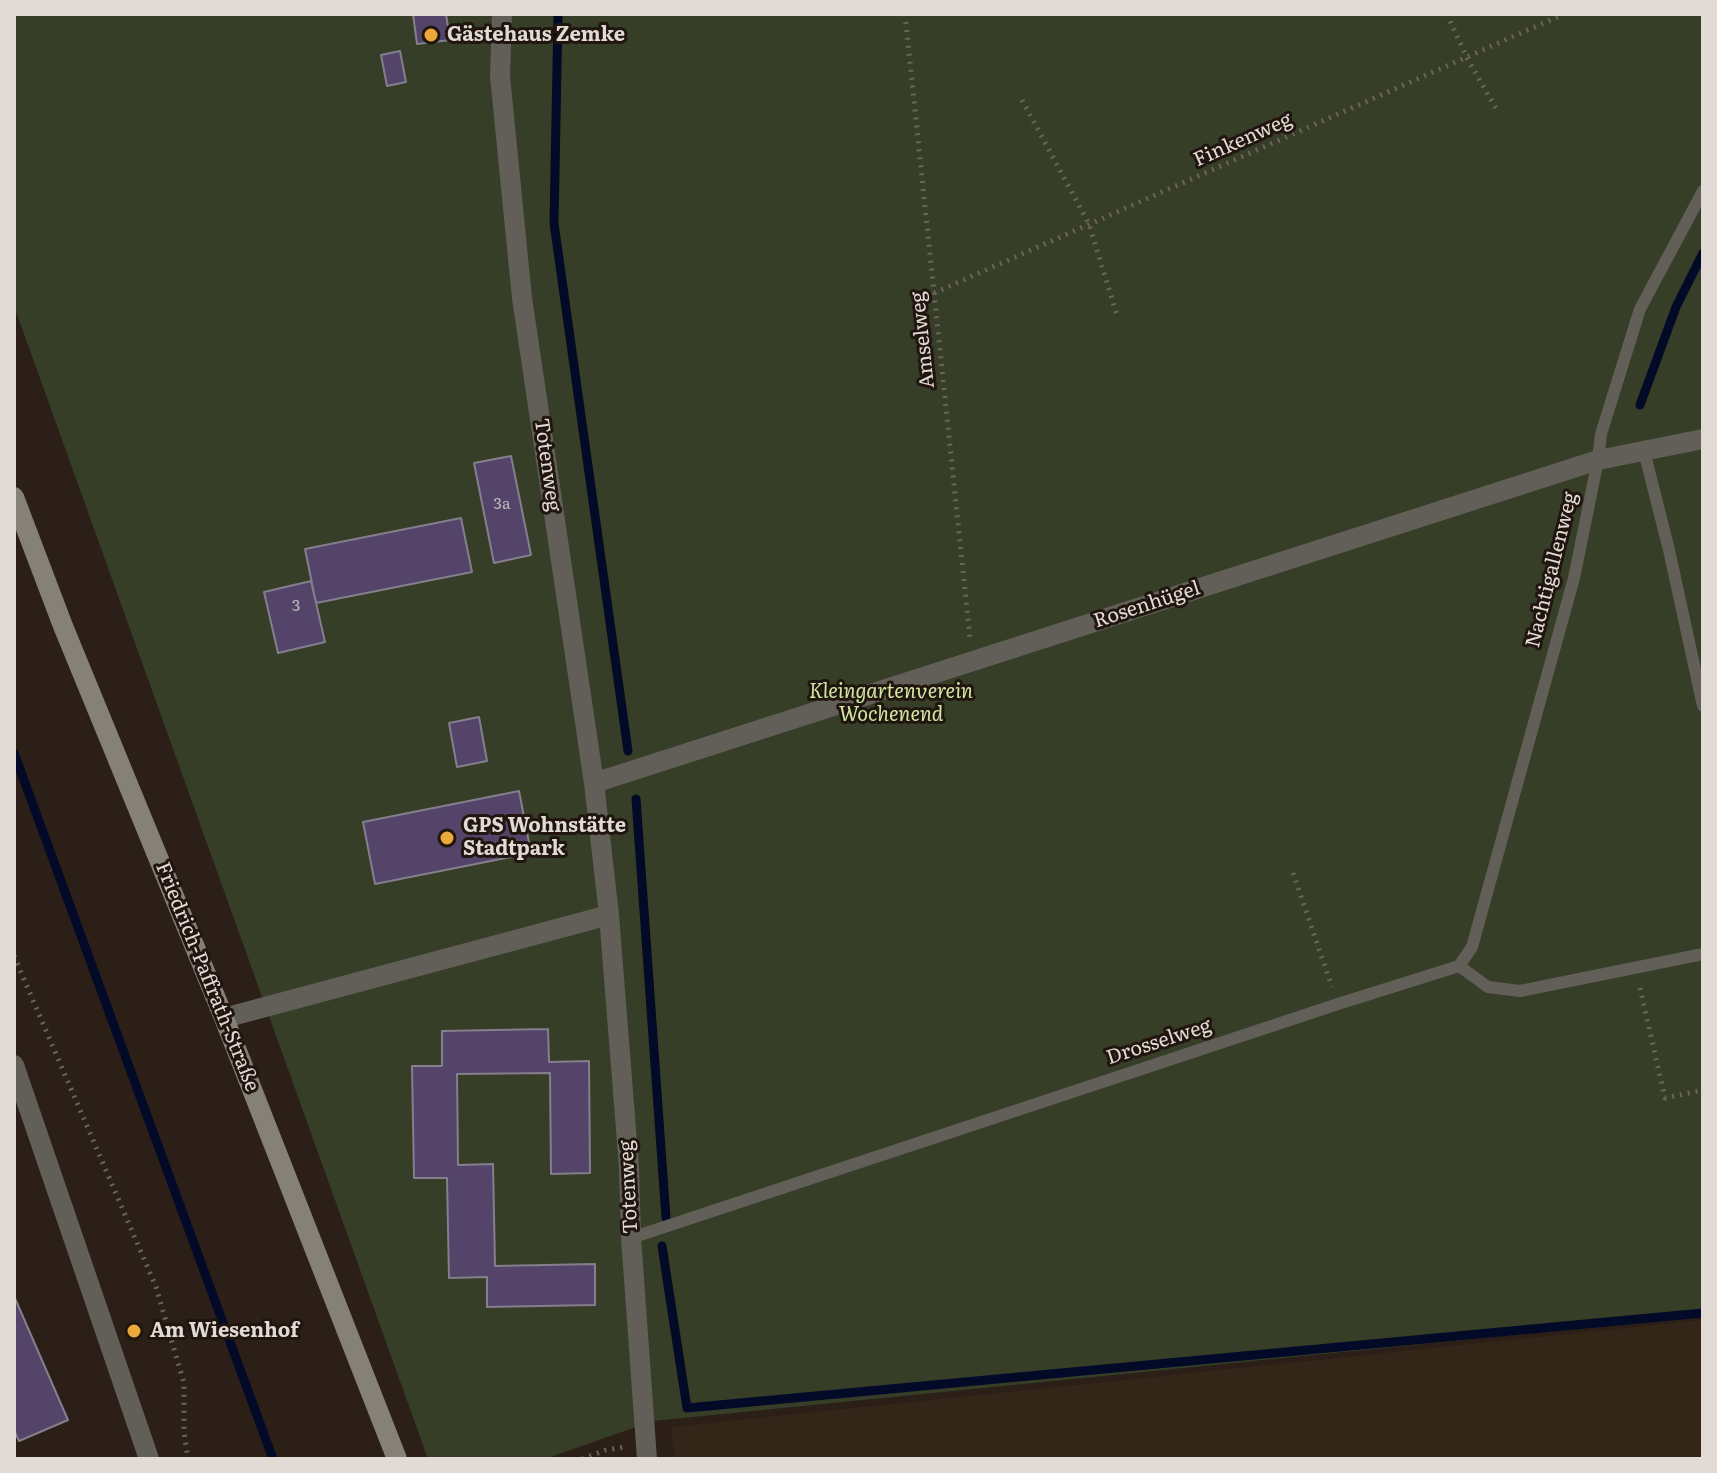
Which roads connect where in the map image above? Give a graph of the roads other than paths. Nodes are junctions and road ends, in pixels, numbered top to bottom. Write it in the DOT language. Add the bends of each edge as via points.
graph roads {
  1 [pos="502,14"];
  2 [pos="1703,191"];
  3 [pos="1703,439"];
  4 [pos="1644,451"];
  5 [pos="1598,460"];
  6 [pos="14,497"];
  7 [pos="1703,706"];
  8 [pos="594,783"];
  9 [pos="609,915"];
  10 [pos="1703,954"];
  11 [pos="1459,966"];
  12 [pos="224,1018"];
  13 [pos="14,1065"];
  14 [pos="631,1238"];
  15 [pos="646,1452"];
  16 [pos="149,1459"];
  17 [pos="397,1459"];
  1 -- 8 [label="street, Totenweg" via="500,76 522,298"];
  2 -- 5 [label="lane, Nachtigallenweg" via="1640,309 1601,434"];
  3 -- 4 [label="street, Rosenhügel"];
  4 -- 5 [label="street, Rosenhügel"];
  4 -- 7 [label="lane"];
  5 -- 8 [label="street, Rosenhügel"];
  5 -- 11 [label="lane, Nachtigallenweg" via="1565,608 1472,947"];
  6 -- 12 [label="main road, Friedrich-Paffrath-Straße"];
  8 -- 9 [label="street, Totenweg"];
  9 -- 12 [label="street"];
  9 -- 14 [label="street, Totenweg"];
  10 -- 11 [label="lane" via="1520,991 1488,987"];
  11 -- 14 [label="lane, Drosselweg"];
  12 -- 17 [label="main road, Friedrich-Paffrath-Straße"];
  13 -- 16 [label="street"];
  14 -- 15 [label="street, Totenweg"];
}
